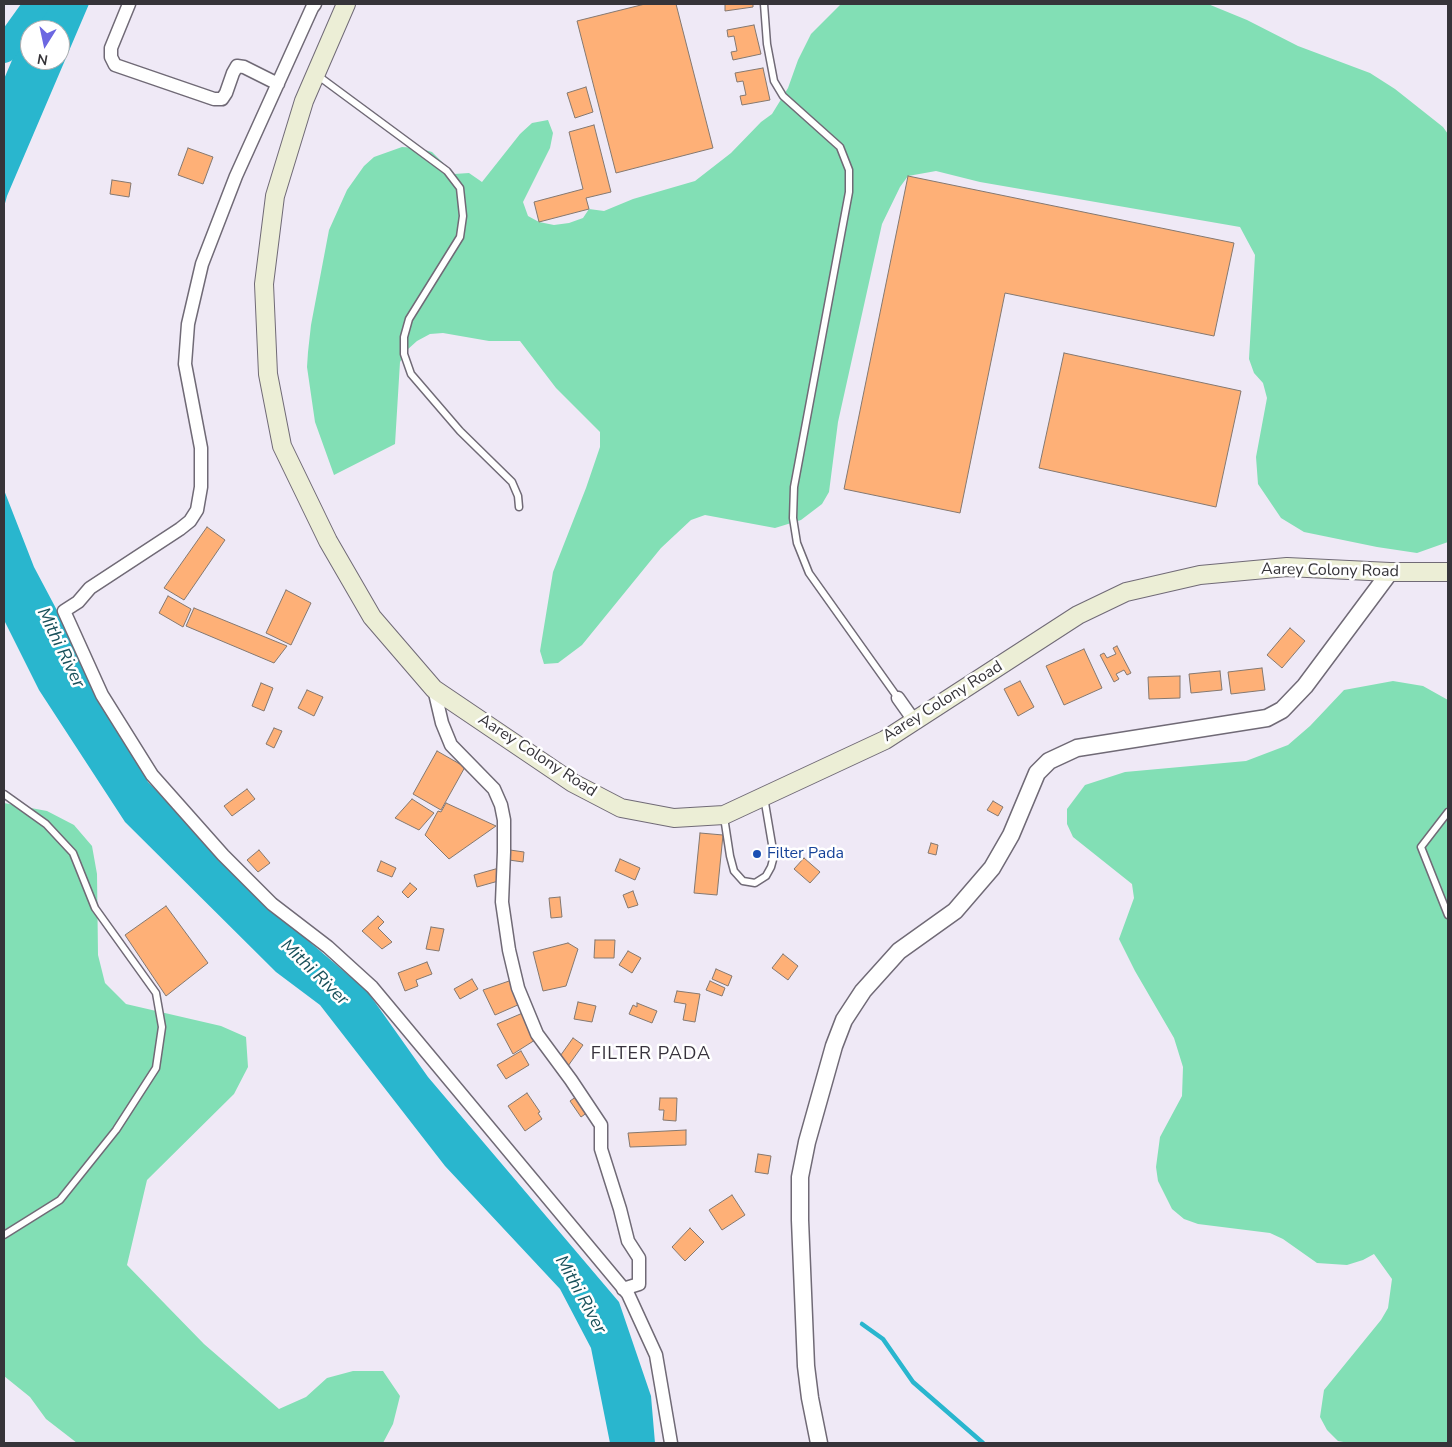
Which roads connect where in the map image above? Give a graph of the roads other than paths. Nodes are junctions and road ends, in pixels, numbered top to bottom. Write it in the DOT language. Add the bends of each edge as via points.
graph roads {
  1 [pos="129,4"];
  2 [pos="315,4"];
  3 [pos="346,4"];
  4 [pos="764,4"];
  5 [pos="316,75"];
  6 [pos="278,84"];
  7 [pos="519,508"];
  8 [pos="1390,572"];
  9 [pos="1448,572"];
  10 [pos="434,689"];
  11 [pos="898,698"];
  12 [pos="915,722"];
  13 [pos="4,794"];
  14 [pos="764,796"];
  15 [pos="1448,812"];
  16 [pos="724,815"];
  17 [pos="1448,915"];
  18 [pos="4,1235"];
  19 [pos="623,1289"];
  20 [pos="671,1443"];
  21 [pos="819,1443"];
  1 -- 6 [label="street" via="110,48 115,65 214,99 222,99 237,66"];
  2 -- 6 [label="street"];
  3 -- 5 [label="main road, Aarey Colony Road"];
  4 -- 11 [label="lane" via="774,81 783,96 840,147 849,170 849,192 794,487 793,518 797,543 809,573"];
  5 -- 7 [label="lane" via="447,171 460,188 463,216 460,237 410,319 404,337 404,354 411,374 460,431 512,482"];
  5 -- 10 [label="main road, Aarey Colony Road" via="304,101 276,196 264,284 268,374 282,446 328,541 372,617"];
  6 -- 19 [label="street" via="236,176 206,255 188,324 185,364 201,448 201,487 197,510 185,525 90,588 78,602 64,611 102,695 152,775 223,855 272,904 372,987"];
  8 -- 9 [label="main road, Aarey Colony Road"];
  8 -- 12 [label="main road, Aarey Colony Road" via="1288,567 1200,575 1126,592 1078,615"];
  8 -- 21 [label="street" via="1305,686 1282,710 1267,718 1077,748 1049,762 1037,773 1012,836 992,868 955,911 899,951 863,991 844,1020 831,1054 800,1177 806,1366"];
  10 -- 16 [label="main road, Aarey Colony Road" via="573,783 621,808 674,818"];
  10 -- 19 [label="street" via="451,745 494,790 501,805 504,820 502,902 508,950 518,988 537,1034 601,1125 601,1148 628,1241 639,1258 639,1284"];
  11 -- 12 [label="street"];
  12 -- 14 [label="main road, Aarey Colony Road" via="885,740"];
  13 -- 18 [label="lane" via="46,824 73,853 95,908 156,993 162,1028 156,1068 116,1130 60,1200"];
  14 -- 16 [label="main road, Aarey Colony Road"];
  14 -- 16 [label="lane" via="774,856 766,876 754,883 743,881 734,871"];
  15 -- 17 [label="lane" via="1421,847"];
  19 -- 20 [label="street" via="656,1355"];
}
